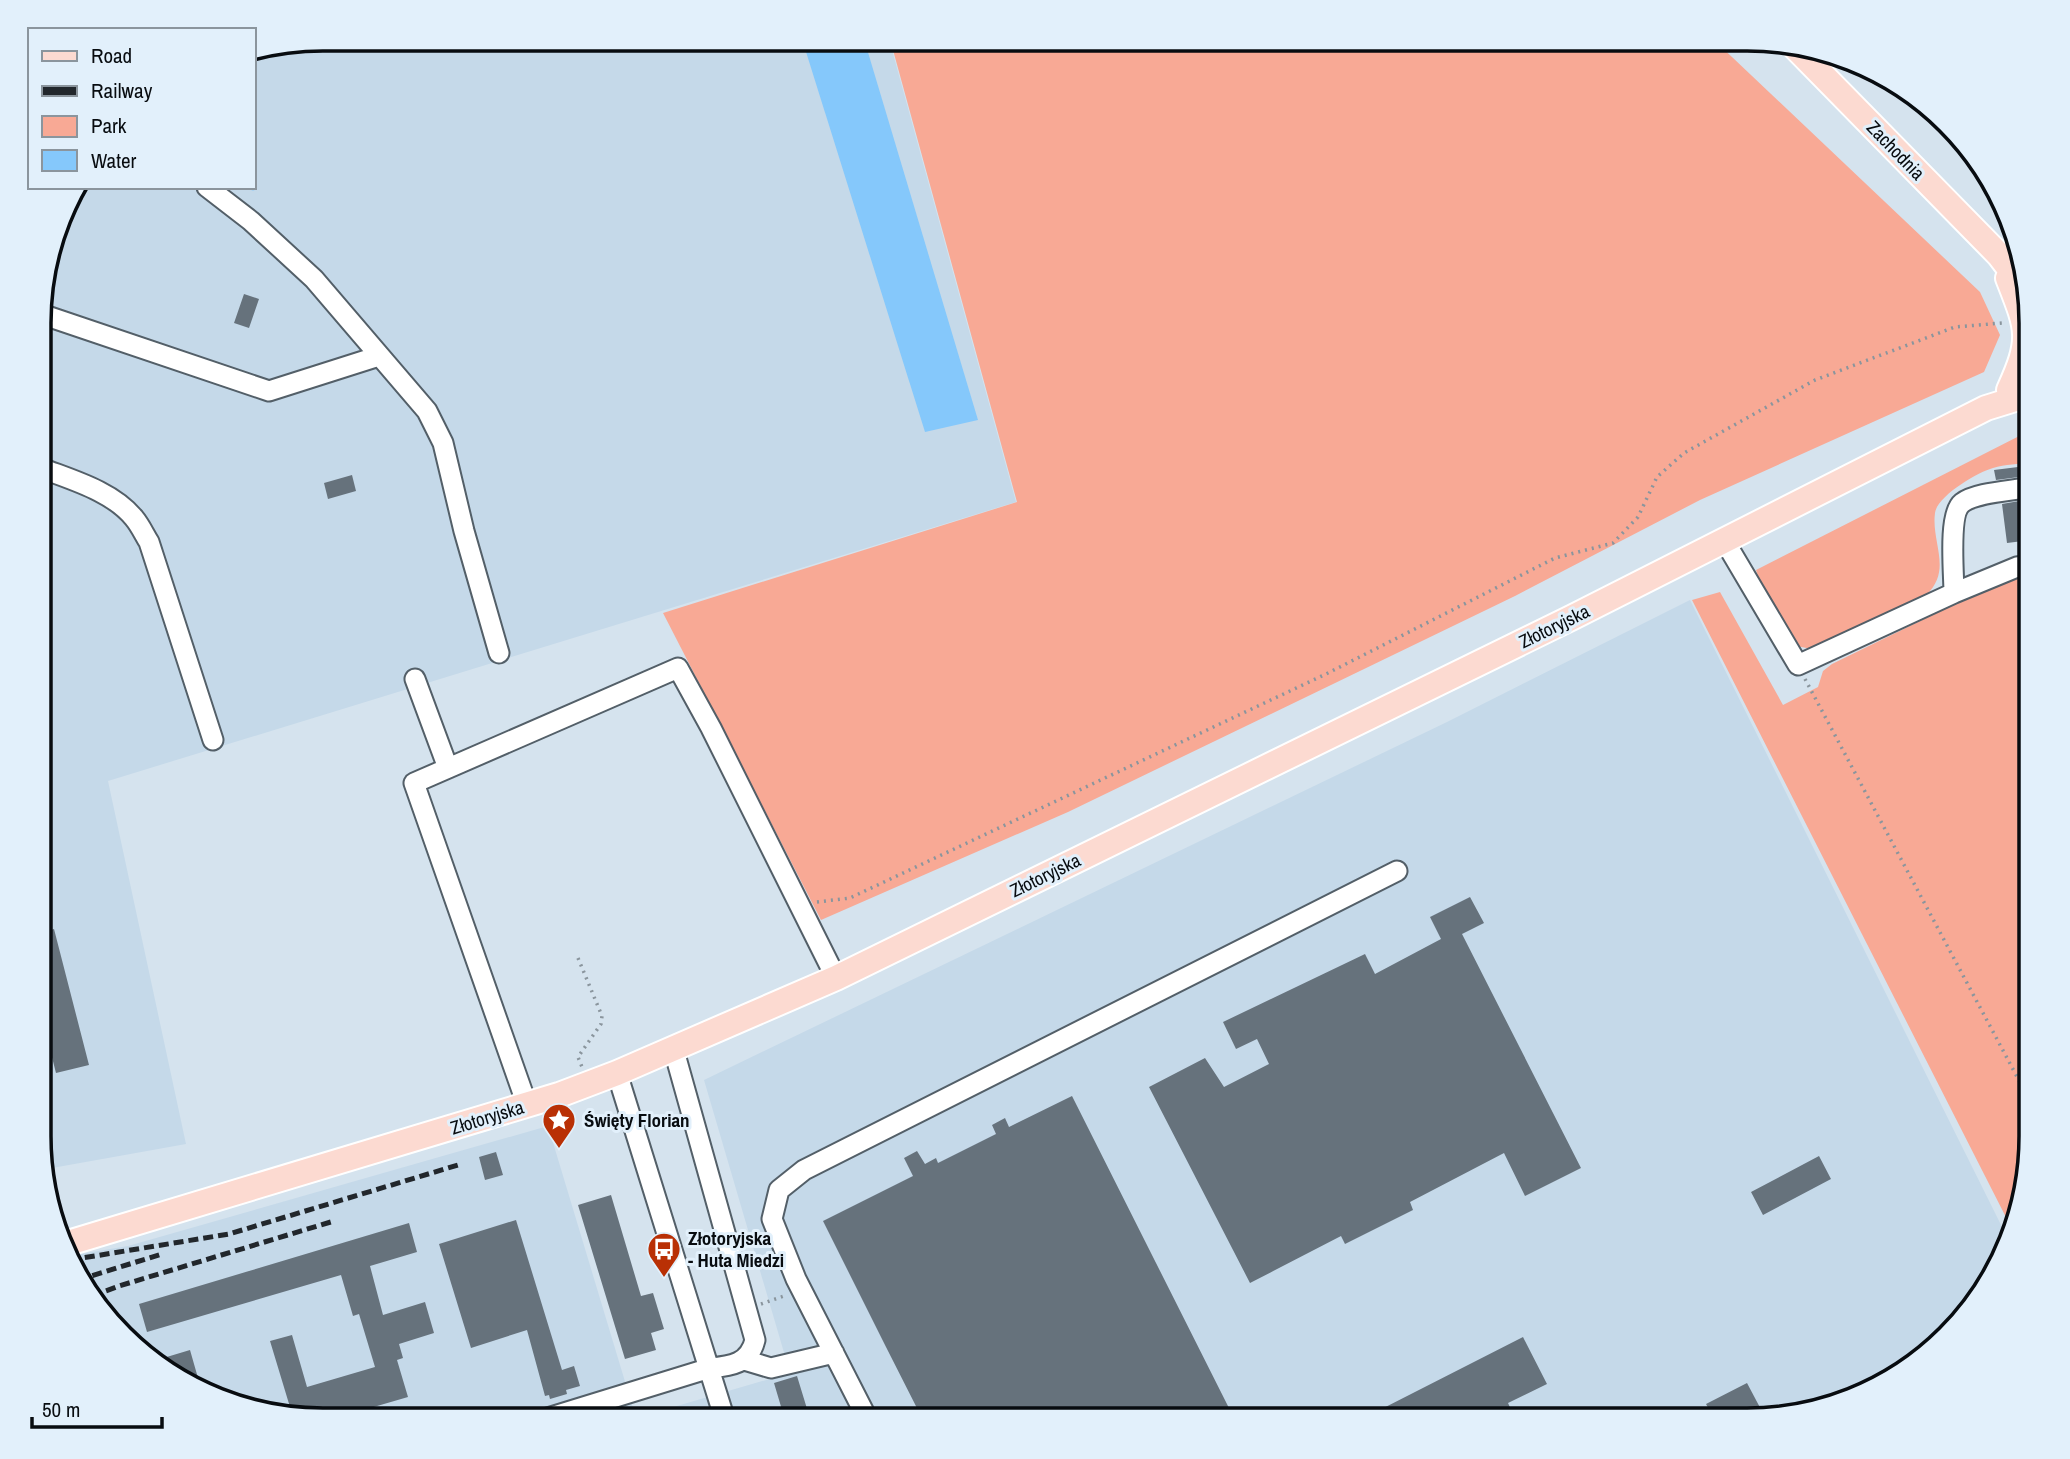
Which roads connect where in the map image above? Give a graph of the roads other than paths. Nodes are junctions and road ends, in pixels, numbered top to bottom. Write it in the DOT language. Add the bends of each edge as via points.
graph roads {
  1 [pos="1805,57"];
  2 [pos="210,189"];
  3 [pos="1999,255"];
  4 [pos="2013,265"];
  5 [pos="2015,276"];
  6 [pos="2019,305"];
  7 [pos="51,317"];
  8 [pos="379,356"];
  9 [pos="2019,392"];
  10 [pos="51,472"];
  11 [pos="2019,490"];
  12 [pos="1724,540"];
  13 [pos="2019,567"];
  14 [pos="1954,593"];
  15 [pos="499,653"];
  16 [pos="415,678"];
  17 [pos="213,740"];
  18 [pos="448,768"];
  19 [pos="1397,871"];
  20 [pos="836,978"];
  21 [pos="673,1047"];
  22 [pos="617,1073"];
  23 [pos="527,1105"];
  24 [pos="72,1242"];
  25 [pos="834,1353"];
  26 [pos="744,1360"];
  27 [pos="710,1368"];
  28 [pos="580,1408"];
  29 [pos="722,1408"];
  30 [pos="862,1408"];
  1 -- 3 [label="main road, Zachodnia"];
  2 -- 8 [label="street" via="251,220 314,279"];
  3 -- 4 [label="main road, Zachodnia"];
  3 -- 5 [label="main road, Zachodnia"];
  3 -- 6 [label="main road"];
  7 -- 8 [label="street" via="269,391"];
  8 -- 15 [label="street" via="427,411 443,443"];
  9 -- 12 [label="main road, Złotoryjska"];
  10 -- 17 [label="street" via="113,500 133,517 149,542"];
  11 -- 14 [label="street" via="1972,498 1957,508"];
  12 -- 14 [label="street" via="1798,665"];
  12 -- 20 [label="main road, Złotoryjska"];
  13 -- 14 [label="street"];
  16 -- 18 [label="street"];
  18 -- 20 [label="street" via="678,668"];
  18 -- 23 [label="street" via="414,783"];
  19 -- 25 [label="street" via="804,1170 779,1190 772,1219"];
  20 -- 21 [label="main road, Złotoryjska"];
  21 -- 22 [label="main road, Złotoryjska"];
  21 -- 26 [label="street" via="755,1340"];
  22 -- 23 [label="main road, Złotoryjska"];
  22 -- 27 [label="street"];
  23 -- 24 [label="main road, Złotoryjska"];
  25 -- 26 [label="street" via="771,1368"];
  25 -- 30 [label="street"];
  26 -- 27 [label="street"];
  27 -- 28 [label="street"];
  27 -- 29 [label="street"];
}
